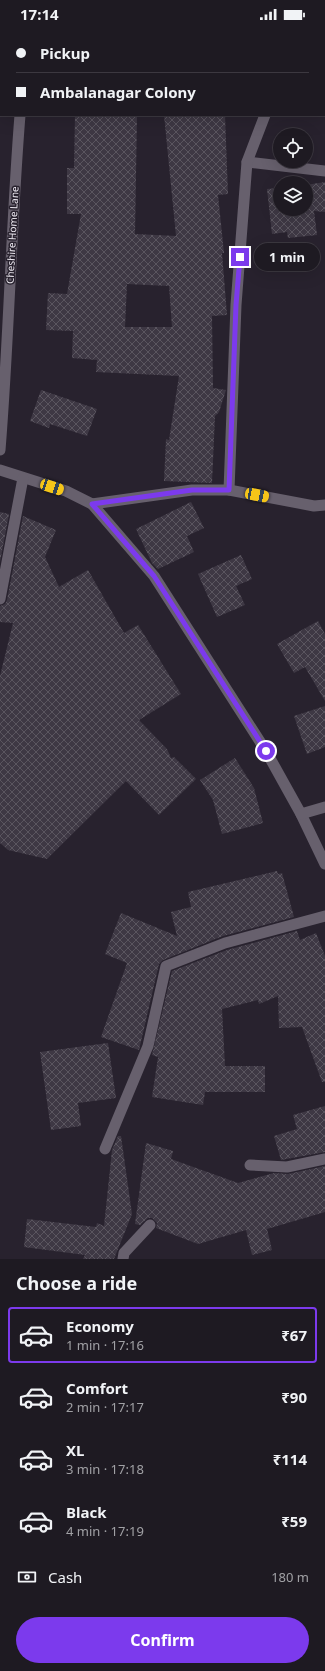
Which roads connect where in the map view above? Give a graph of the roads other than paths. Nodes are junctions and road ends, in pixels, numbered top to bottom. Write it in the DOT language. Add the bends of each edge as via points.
graph roads {
  1 [pos="20,116"];
  2 [pos="265,116"];
  3 [pos="247,162"];
  4 [pos="325,171"];
  5 [pos="0,450"];
  6 [pos="0,470"];
  7 [pos="23,478"];
  8 [pos="229,490"];
  9 [pos="92,504"];
  10 [pos="325,504"];
  11 [pos="0,599"];
  12 [pos="325,807"];
  13 [pos="301,814"];
  14 [pos="325,864"];
  15 [pos="325,916"];
  16 [pos="105,1148"];
  17 [pos="325,1159"];
  18 [pos="250,1165"];
  19 [pos="150,1225"];
  20 [pos="122,1259"];
  1 -- 5 [label="street, Cheshire Home Lane" via="12,213"];
  2 -- 3 [label="street"];
  3 -- 4 [label="street"];
  3 -- 8 [label="street" via="236,305"];
  6 -- 7 [label="street"];
  7 -- 9 [label="street" via="66,491"];
  7 -- 11 [label="street"];
  8 -- 9 [label="street" via="192,490"];
  8 -- 10 [label="street" via="314,506"];
  9 -- 13 [label="street" via="154,576 266,751"];
  12 -- 13 [label="street"];
  13 -- 14 [label="street"];
  15 -- 16 [label="street" via="224,943 166,966 148,1046"];
  17 -- 18 [label="street" via="287,1167"];
  19 -- 20 [label="street" via="124,1253"];
}
